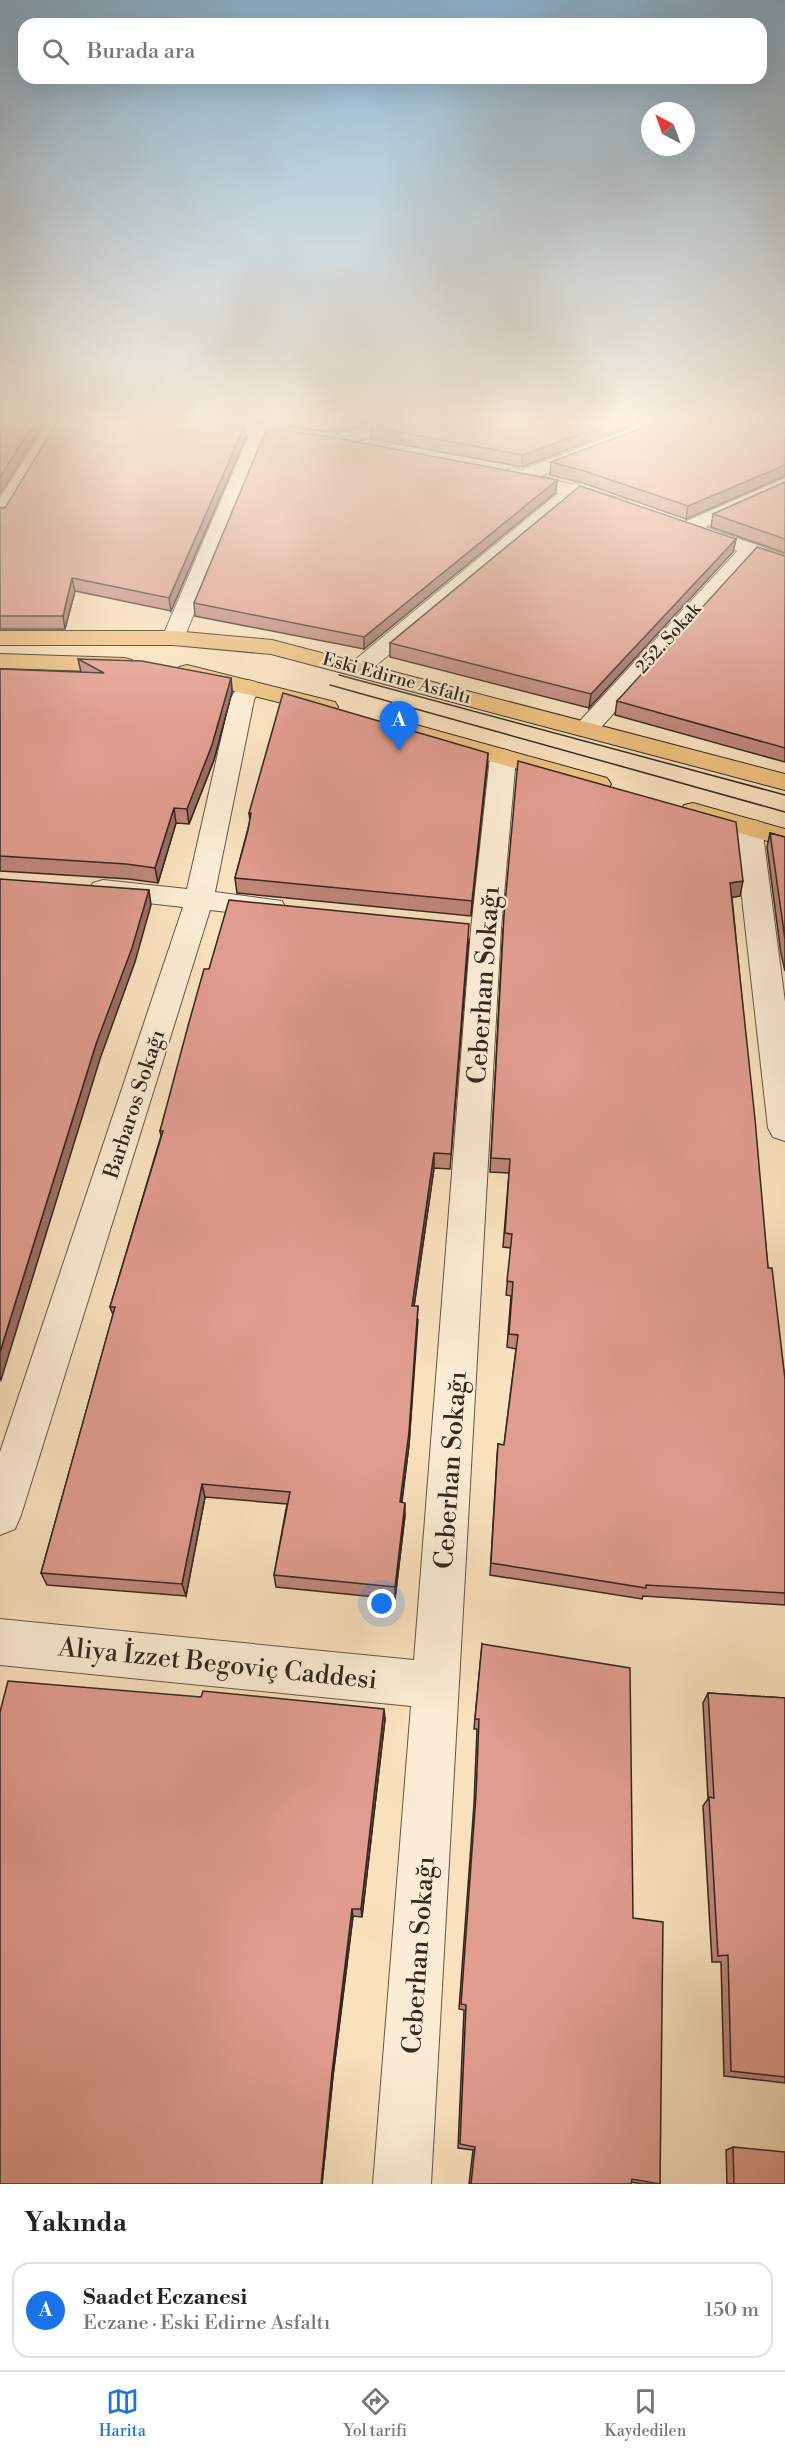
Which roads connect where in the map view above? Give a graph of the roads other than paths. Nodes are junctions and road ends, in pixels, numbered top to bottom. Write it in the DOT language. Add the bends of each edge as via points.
graph roads {
  1 [pos="222,521"];
  2 [pos="536,521"];
  3 [pos="672,521"];
  4 [pos="703,521"];
  5 [pos="689,527"];
  6 [pos="750,549"];
  7 [pos="785,562"];
  8 [pos="0,638"];
  9 [pos="173,638"];
  10 [pos="290,651"];
  11 [pos="0,661"];
  12 [pos="359,668"];
  13 [pos="248,687"];
  14 [pos="587,728"];
  15 [pos="503,757"];
  16 [pos="785,782"];
  17 [pos="626,792"];
  18 [pos="670,805"];
  19 [pos="748,827"];
  20 [pos="785,838"];
  21 [pos="70,887"];
  22 [pos="199,901"];
  23 [pos="303,911"];
  24 [pos="785,1128"];
  25 [pos="0,1515"];
  26 [pos="0,1642"];
  27 [pos="436,1685"];
  28 [pos="402,2184"];
  1 -- 9 [label="street"];
  2 -- 12 [label="street"];
  3 -- 5 [label="street"];
  4 -- 5 [label="street"];
  5 -- 6 [label="street"];
  6 -- 7 [label="street"];
  6 -- 14 [label="street, 252. Sokak"];
  8 -- 9 [label="main road, Eski Edirne Asfaltı"];
  9 -- 10 [label="main road, Eski Edirne Asfaltı" via="241,642"];
  10 -- 12 [label="main road, Eski Edirne Asfaltı"];
  10 -- 13 [label="main road" via="287,666"];
  11 -- 13 [label="main road" via="154,667"];
  12 -- 14 [label="main road, Eski Edirne Asfaltı"];
  13 -- 15 [label="main road"];
  13 -- 22 [label="street, Barbaros Sokağı"];
  14 -- 16 [label="main road, Eski Edirne Asfaltı"];
  15 -- 17 [label="main road"];
  15 -- 27 [label="street, Ceberhan Sokağı" via="475,928"];
  18 -- 19 [label="main road"];
  19 -- 20 [label="main road"];
  19 -- 24 [label="street"];
  21 -- 22 [label="street" via="129,890"];
  22 -- 23 [label="street"];
  22 -- 25 [label="street, Barbaros Sokağı"];
  26 -- 27 [label="street, Aliya İzzet Begoviç Caddesi"];
  27 -- 28 [label="street, Ceberhan Sokağı"];
}
